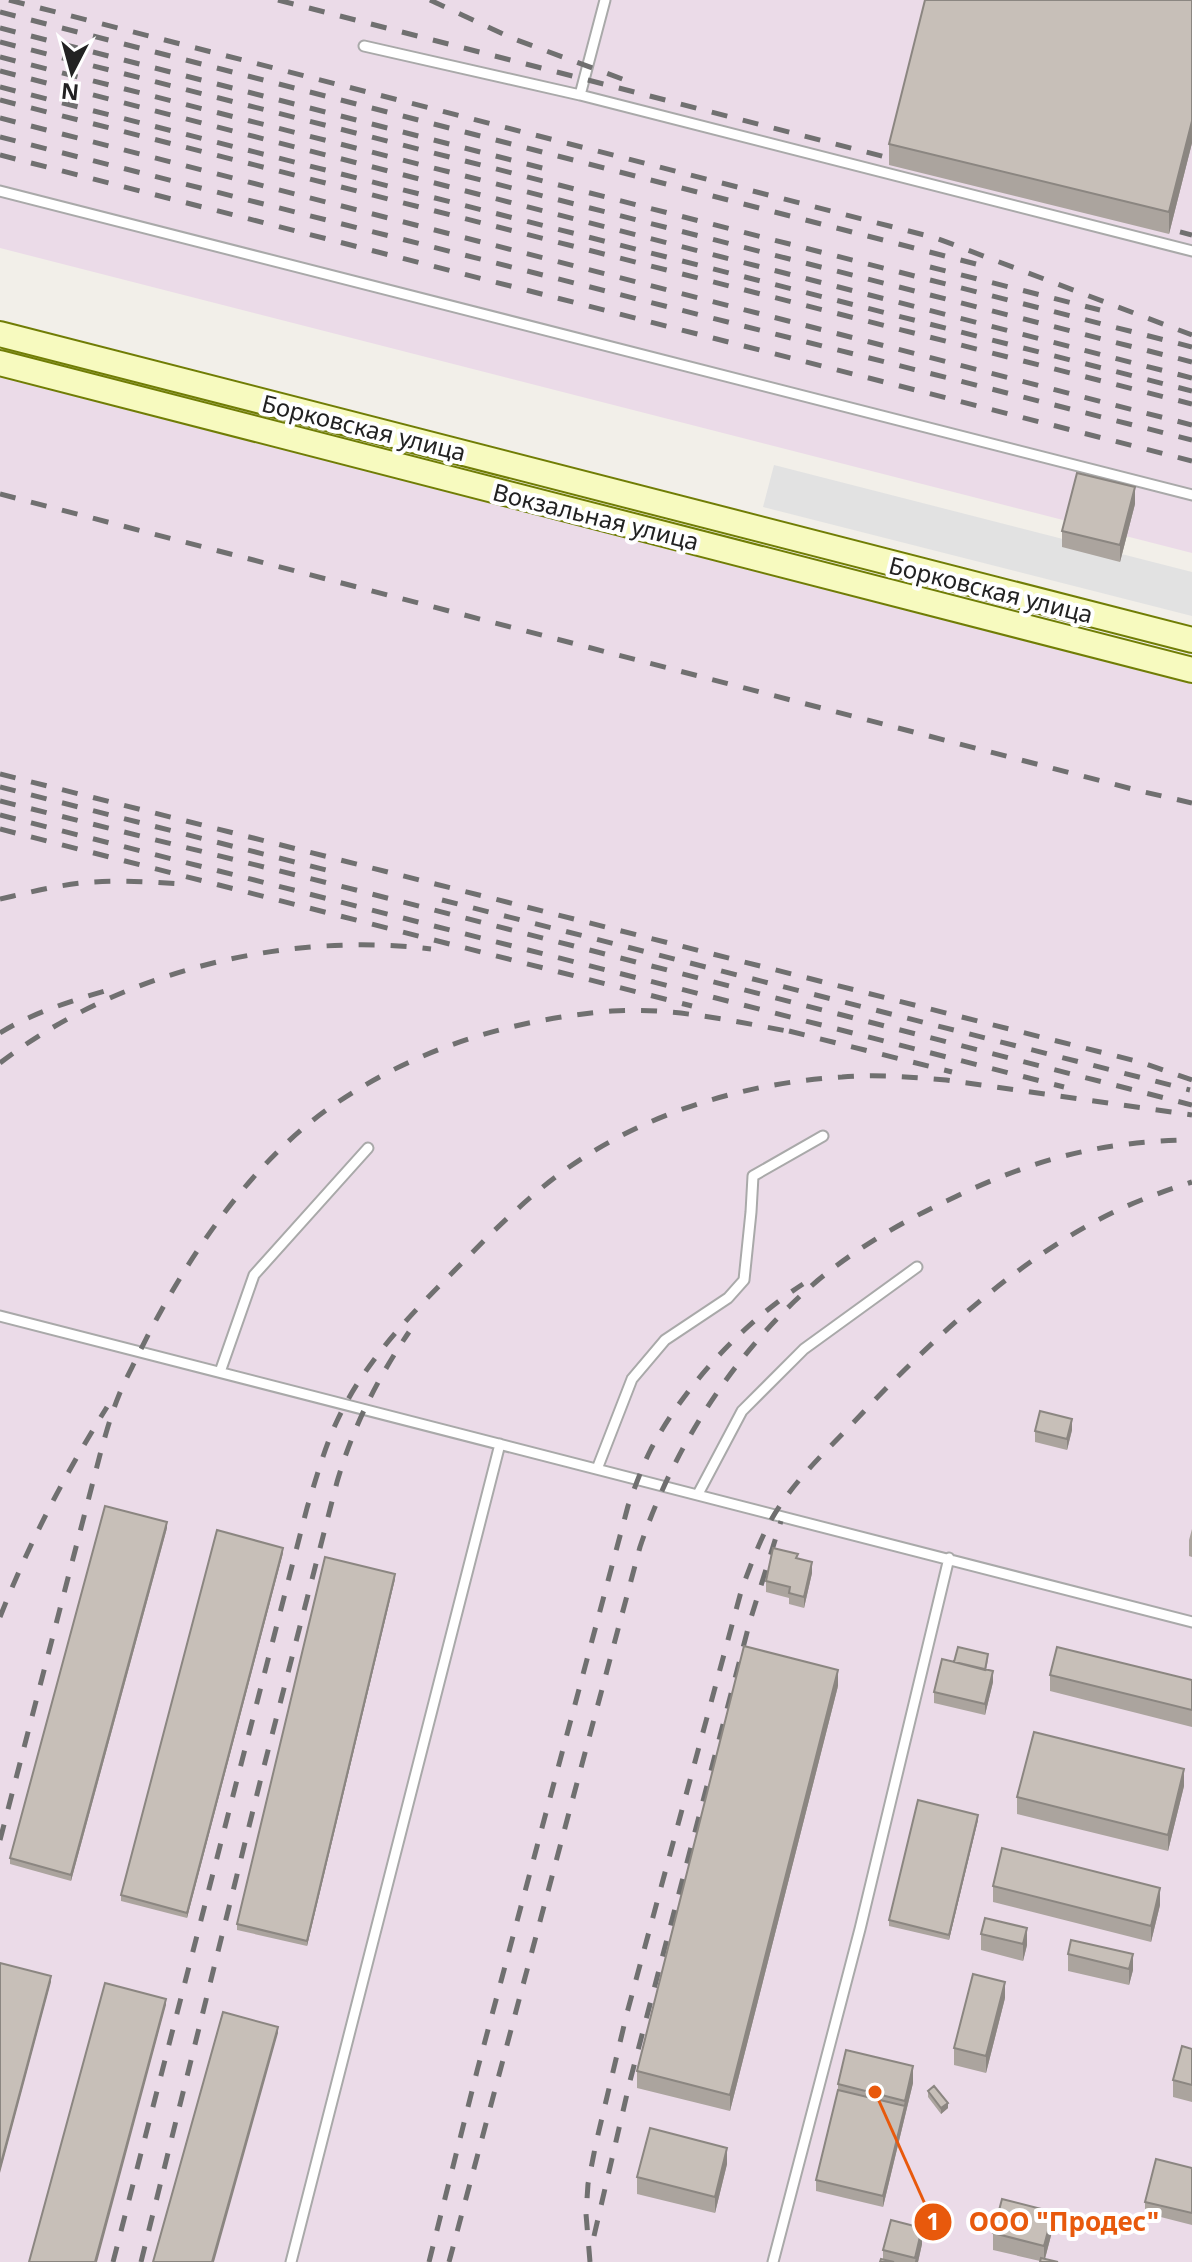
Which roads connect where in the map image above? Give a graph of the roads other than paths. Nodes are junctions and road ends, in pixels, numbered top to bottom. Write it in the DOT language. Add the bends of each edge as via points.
graph roads {
  1 [pos="605,0"];
  2 [pos="364,46"];
  3 [pos="580,95"];
  4 [pos="0,191"];
  5 [pos="1192,251"];
  6 [pos="0,334"];
  7 [pos="0,363"];
  8 [pos="1192,495"];
  9 [pos="1192,640"];
  10 [pos="1192,670"];
  11 [pos="823,1136"];
  12 [pos="368,1148"];
  13 [pos="917,1267"];
  14 [pos="0,1316"];
  15 [pos="220,1372"];
  16 [pos="500,1444"];
  17 [pos="597,1469"];
  18 [pos="698,1494"];
  19 [pos="949,1558"];
  20 [pos="1192,1622"];
  21 [pos="291,2262"];
  22 [pos="773,2262"];
  1 -- 3 [label="lane"];
  2 -- 3 [label="lane"];
  3 -- 5 [label="lane"];
  4 -- 8 [label="lane"];
  6 -- 9 [label="main road, Борковская улица"];
  7 -- 10 [label="main road, Вокзальная улица"];
  11 -- 17 [label="lane" via="753,1176 744,1280 728,1298 665,1340 632,1379"];
  12 -- 15 [label="lane" via="254,1275"];
  13 -- 18 [label="lane" via="804,1349 742,1411"];
  14 -- 15 [label="lane"];
  15 -- 16 [label="lane"];
  16 -- 17 [label="lane"];
  16 -- 21 [label="lane"];
  17 -- 18 [label="lane"];
  18 -- 19 [label="lane"];
  19 -- 20 [label="lane"];
  19 -- 22 [label="lane"];
}
